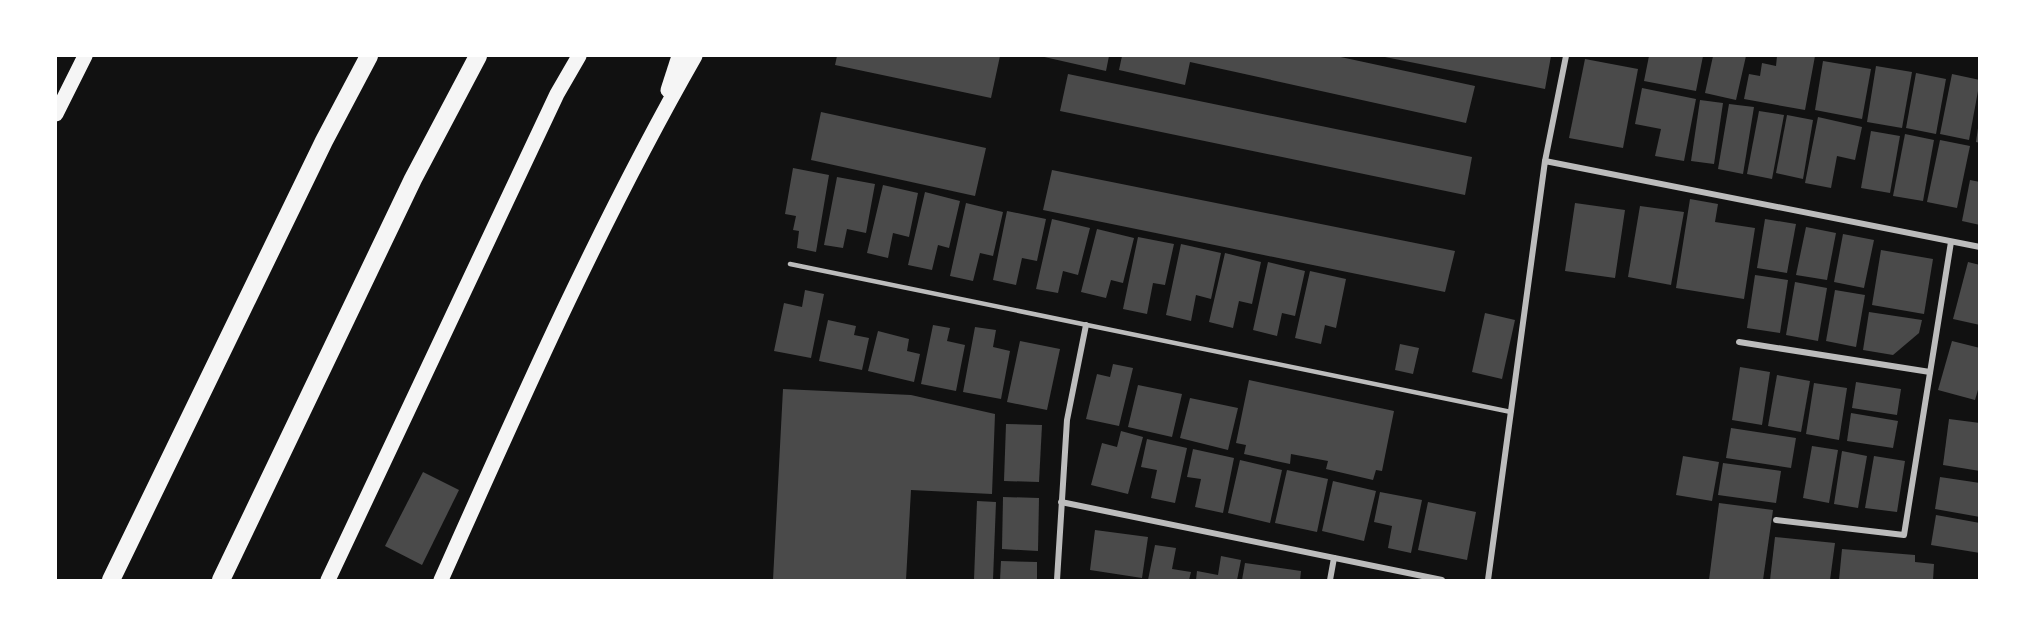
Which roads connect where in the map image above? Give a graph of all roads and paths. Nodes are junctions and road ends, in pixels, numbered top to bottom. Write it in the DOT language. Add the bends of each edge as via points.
graph roads {
  1 [pos="85,56"];
  2 [pos="369,56"];
  3 [pos="478,56"];
  4 [pos="579,56"];
  5 [pos="679,56"];
  6 [pos="695,56"];
  7 [pos="1566,56"];
  8 [pos="56,114"];
  9 [pos="659,118"];
  10 [pos="1545,161"];
  11 [pos="1951,242"];
  12 [pos="1980,247"];
  13 [pos="790,264"];
  14 [pos="1086,325"];
  15 [pos="1739,342"];
  16 [pos="1930,372"];
  17 [pos="1510,412"];
  18 [pos="1061,502"];
  19 [pos="1776,520"];
  20 [pos="1334,558"];
  21 [pos="111,580"];
  22 [pos="220,580"];
  23 [pos="328,580"];
  24 [pos="441,580"];
  25 [pos="1057,580"];
  26 [pos="1330,580"];
  27 [pos="1442,580"];
  28 [pos="1488,580"];
  1 -- 8 [label="main road"];
  2 -- 21 [label="highway"];
  3 -- 22 [label="highway" via="413,179"];
  4 -- 23 [label="main road" via="556,94"];
  5 -- 9 [label="main road"];
  6 -- 9 [label="main road"];
  7 -- 10 [label="street"];
  9 -- 24 [label="main road" via="521,400"];
  10 -- 11 [label="street"];
  10 -- 17 [label="street"];
  11 -- 12 [label="street"];
  11 -- 16 [label="street"];
  13 -- 14 [label="lane"];
  14 -- 17 [label="lane"];
  14 -- 18 [label="street" via="1067,420"];
  15 -- 16 [label="street"];
  16 -- 19 [label="street" via="1904,535"];
  17 -- 28 [label="street"];
  18 -- 20 [label="street"];
  18 -- 25 [label="street"];
  20 -- 26 [label="street"];
  20 -- 27 [label="street"];
}
